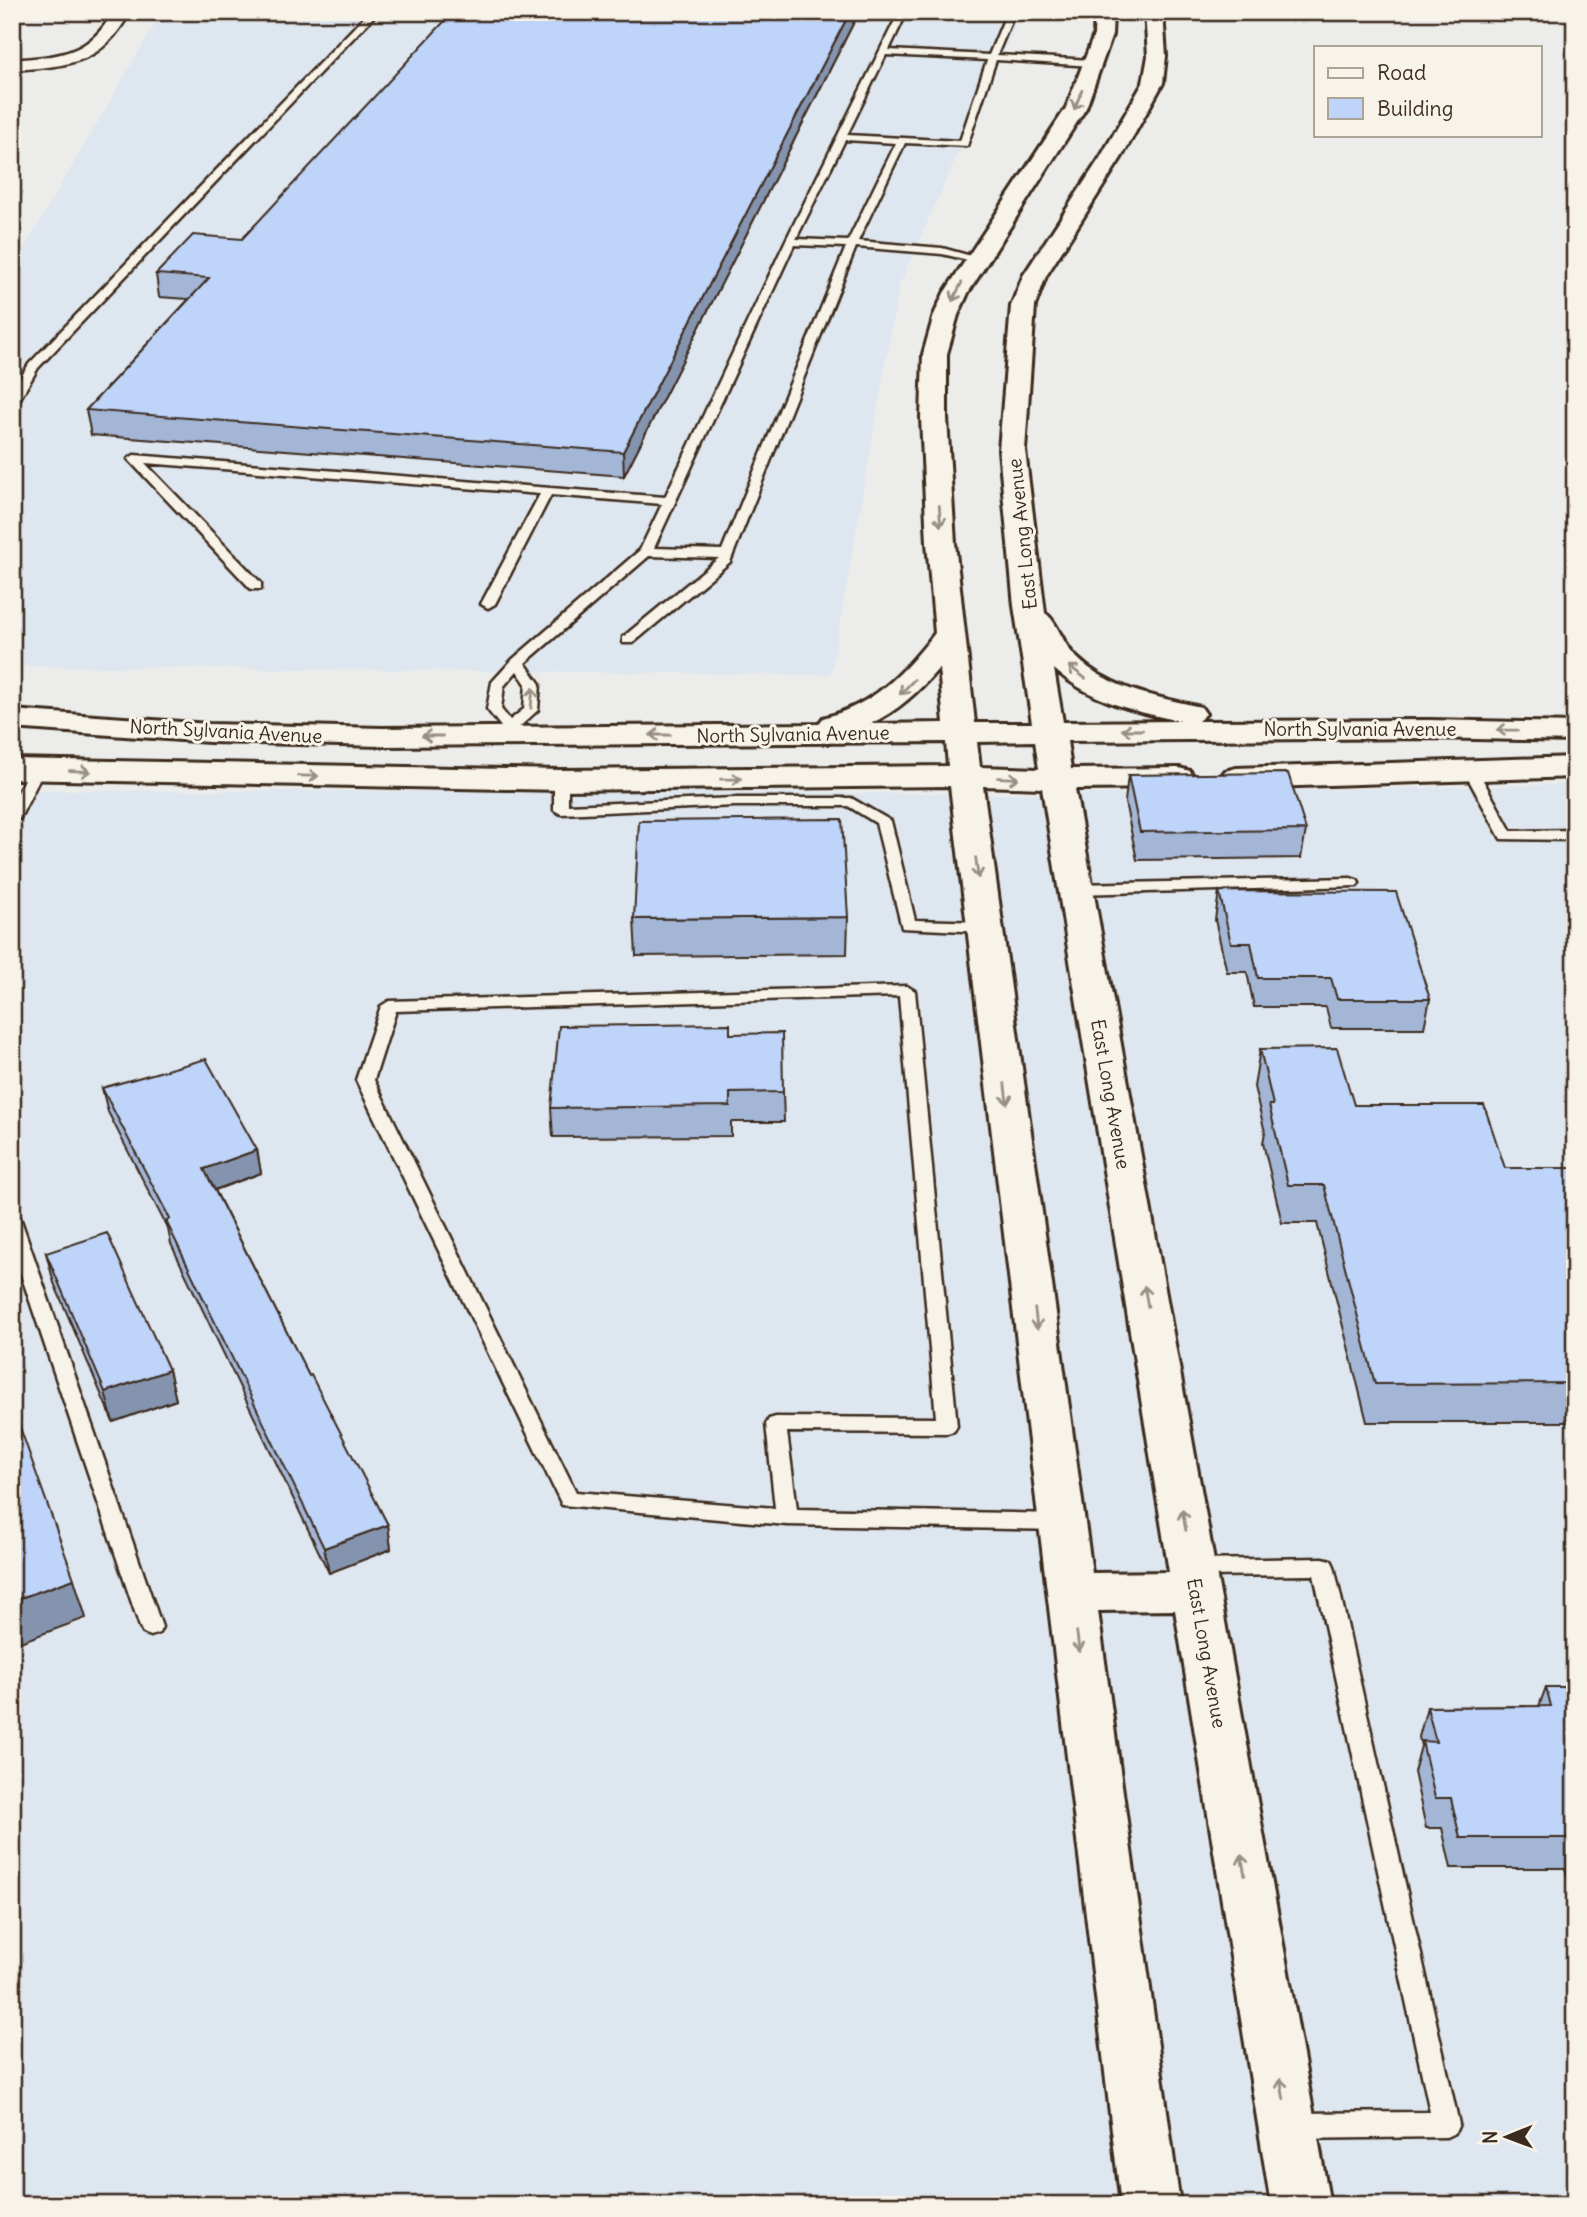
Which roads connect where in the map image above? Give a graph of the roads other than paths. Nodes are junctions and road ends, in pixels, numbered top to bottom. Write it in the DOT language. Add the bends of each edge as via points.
graph roads {
  1 [pos="122,12"];
  2 [pos="374,12"];
  3 [pos="903,12"];
  4 [pos="1010,12"];
  5 [pos="1104,12"];
  6 [pos="1154,12"];
  7 [pos="885,52"];
  8 [pos="995,58"];
  9 [pos="1084,62"];
  10 [pos="12,65"];
  11 [pos="842,137"];
  12 [pos="902,141"];
  13 [pos="790,242"];
  14 [pos="854,246"];
  15 [pos="997,262"];
  16 [pos="12,402"];
  17 [pos="547,492"];
  18 [pos="670,501"];
  19 [pos="646,552"];
  20 [pos="727,554"];
  21 [pos="256,586"];
  22 [pos="488,604"];
  23 [pos="1029,606"];
  24 [pos="950,634"];
  25 [pos="628,640"];
  26 [pos="518,662"];
  27 [pos="12,719"];
  28 [pos="48,720"];
  29 [pos="1429,729"];
  30 [pos="1469,729"];
  31 [pos="1050,730"];
  32 [pos="508,732"];
  33 [pos="960,732"];
  34 [pos="1575,732"];
  35 [pos="786,734"];
  36 [pos="1575,767"];
  37 [pos="25,769"];
  38 [pos="1479,770"];
  39 [pos="965,776"];
  40 [pos="1057,779"];
  41 [pos="561,780"];
  42 [pos="12,818"];
  43 [pos="1575,835"];
  44 [pos="1351,883"];
  45 [pos="1076,889"];
  46 [pos="984,927"];
  47 [pos="12,1220"];
  48 [pos="787,1517"];
  49 [pos="1062,1522"];
  50 [pos="1194,1580"];
  51 [pos="1071,1592"];
  52 [pos="151,1627"];
  53 [pos="1288,2126"];
  54 [pos="1151,2205"];
  55 [pos="1301,2205"];
  1 -- 10 [label="street" via="103,41 91,49"];
  2 -- 16 [label="lane" via="33,366"];
  3 -- 7 [label="lane"];
  4 -- 8 [label="lane"];
  5 -- 9 [label="main road, East Long Avenue" via="1103,35"];
  6 -- 15 [label="main road, East Long Avenue" via="1157,56 1153,83 1099,176"];
  7 -- 8 [label="lane"];
  7 -- 11 [label="lane"];
  8 -- 9 [label="lane"];
  8 -- 12 [label="lane" via="964,144"];
  9 -- 15 [label="main road, East Long Avenue, one-way" via="1076,108"];
  11 -- 12 [label="lane"];
  11 -- 13 [label="lane"];
  12 -- 14 [label="lane"];
  13 -- 14 [label="lane"];
  13 -- 18 [label="lane"];
  14 -- 15 [label="lane" via="873,252"];
  14 -- 20 [label="lane"];
  15 -- 23 [label="main road, East Long Avenue" via="1027,290 1012,450"];
  15 -- 24 [label="main road, East Long Avenue, one-way" via="946,315 935,354 934,418"];
  17 -- 18 [label="lane"];
  17 -- 21 [label="lane" via="134,459"];
  17 -- 22 [label="lane"];
  18 -- 19 [label="lane"];
  19 -- 20 [label="lane"];
  19 -- 26 [label="lane"];
  20 -- 25 [label="lane" via="724,562"];
  29 -- 23 [label="main road, one-way" via="1191,715 1146,705 1105,690 1074,671 1053,650"];
  23 -- 31 [label="main road, East Long Avenue"];
  24 -- 33 [label="main road, East Long Avenue"];
  24 -- 35 [label="main road, one-way" via="893,701 846,723"];
  26 -- 32 [label="lane" via="498,685 494,709"];
  32 -- 26 [label="lane, one-way" via="531,710 533,684"];
  27 -- 28 [label="main road, North Sylvania Avenue"];
  32 -- 28 [label="main road, North Sylvania Avenue, one-way" via="382,737 209,733"];
  28 -- 37 [label="main road"];
  29 -- 30 [label="main road, North Sylvania Avenue"];
  29 -- 31 [label="main road, North Sylvania Avenue, one-way"];
  34 -- 30 [label="main road, North Sylvania Avenue, one-way"];
  30 -- 38 [label="main road"];
  31 -- 33 [label="main road, North Sylvania Avenue"];
  31 -- 40 [label="main road, East Long Avenue"];
  35 -- 32 [label="main road, North Sylvania Avenue, one-way"];
  33 -- 35 [label="main road, North Sylvania Avenue"];
  33 -- 39 [label="main road, East Long Avenue"];
  36 -- 38 [label="main road"];
  37 -- 41 [label="main road, one-way"];
  37 -- 42 [label="lane"];
  38 -- 40 [label="main road" via="1273,778"];
  38 -- 43 [label="lane" via="1506,836"];
  39 -- 40 [label="main road, one-way"];
  41 -- 39 [label="main road, one-way"];
  39 -- 46 [label="main road, East Long Avenue, one-way"];
  40 -- 45 [label="main road, East Long Avenue"];
  41 -- 46 [label="lane" via="561,810 851,802 883,821 908,925"];
  44 -- 45 [label="lane"];
  50 -- 45 [label="main road, East Long Avenue, one-way"];
  46 -- 49 [label="main road, East Long Avenue, one-way"];
  47 -- 52 [label="lane"];
  48 -- 48 [label="lane" via="776,1424 947,1426 907,991 389,1006 365,1080 569,1499"];
  48 -- 49 [label="lane"];
  49 -- 51 [label="main road, East Long Avenue"];
  50 -- 51 [label="main road"];
  53 -- 50 [label="main road, East Long Avenue, one-way"];
  50 -- 53 [label="lane" via="1323,1566 1446,2124"];
  51 -- 54 [label="main road, East Long Avenue, one-way"];
  53 -- 55 [label="main road, East Long Avenue"];
}
